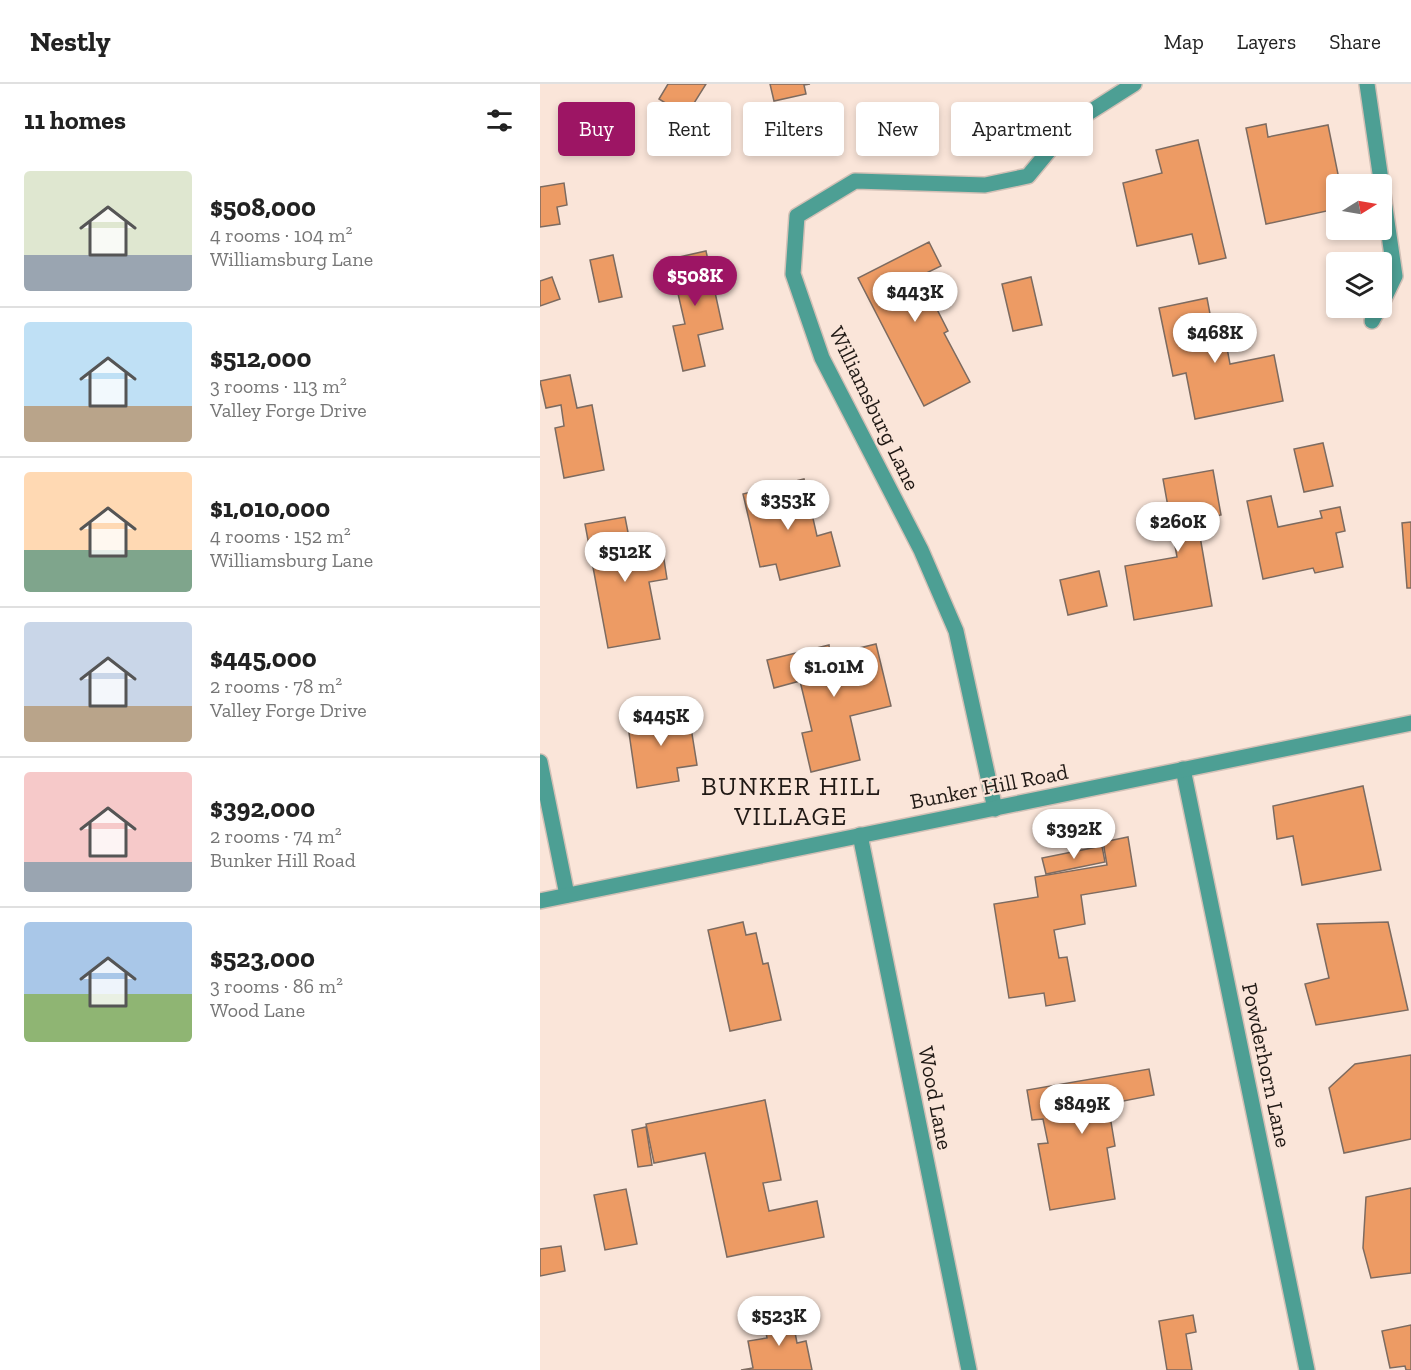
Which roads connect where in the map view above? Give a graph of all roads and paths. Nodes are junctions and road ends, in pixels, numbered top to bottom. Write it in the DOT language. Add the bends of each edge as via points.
graph roads {
  1 [pos="1134,84"];
  2 [pos="1367,84"];
  3 [pos="1392,252"];
  4 [pos="1392,255"];
  5 [pos="1392,282"];
  6 [pos="1411,723"];
  7 [pos="540,762"];
  8 [pos="1183,769"];
  9 [pos="995,808"];
  10 [pos="860,835"];
  11 [pos="567,895"];
  12 [pos="540,900"];
  13 [pos="969,1370"];
  14 [pos="1307,1370"];
  1 -- 9 [label="street, Williamsburg Lane" via="1071,124 1028,176 985,185 855,181 798,216 793,274 822,358 921,550 956,631"];
  2 -- 3 [label="street"];
  4 -- 5 [label="street"];
  6 -- 8 [label="street, Bunker Hill Road"];
  7 -- 11 [label="street"];
  8 -- 9 [label="street, Bunker Hill Road"];
  8 -- 14 [label="street, Powderhorn Lane"];
  9 -- 10 [label="street, Bunker Hill Road"];
  10 -- 11 [label="street, Bunker Hill Road"];
  10 -- 13 [label="street, Wood Lane"];
  11 -- 12 [label="street, Bunker Hill Road"];
}
